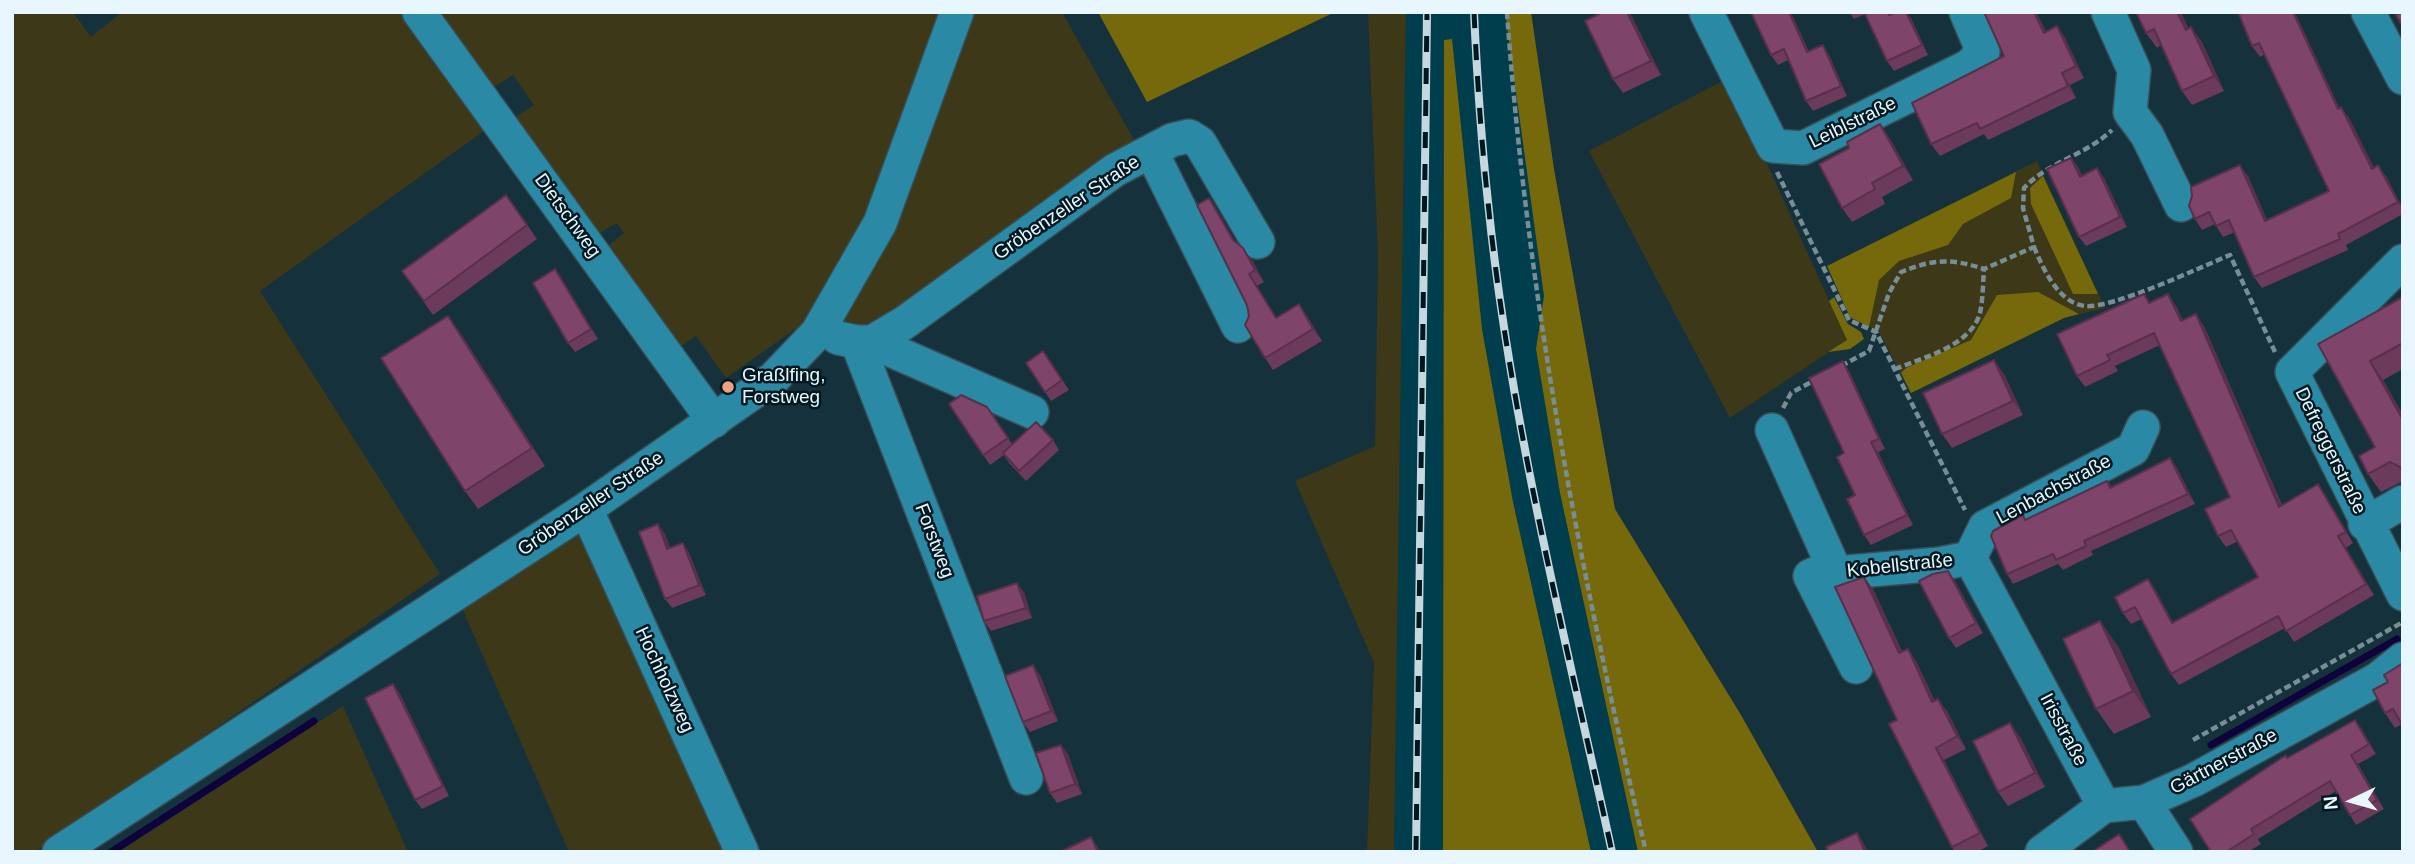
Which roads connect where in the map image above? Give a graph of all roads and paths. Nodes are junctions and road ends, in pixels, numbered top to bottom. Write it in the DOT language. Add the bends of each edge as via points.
graph roads {
  1 [pos="419,12"];
  2 [pos="957,12"];
  3 [pos="1507,12"];
  4 [pos="1706,12"];
  5 [pos="1966,12"];
  6 [pos="2108,12"];
  7 [pos="2368,12"];
  8 [pos="2403,78"];
  9 [pos="2130,112"];
  10 [pos="1161,146"];
  11 [pos="1773,146"];
  12 [pos="2180,205"];
  13 [pos="1258,242"];
  14 [pos="2034,247"];
  15 [pos="2403,261"];
  16 [pos="1983,269"];
  17 [pos="1237,326"];
  18 [pos="1876,332"];
  19 [pos="817,333"];
  20 [pos="864,342"];
  21 [pos="1836,369"];
  22 [pos="1895,369"];
  23 [pos="2292,372"];
  24 [pos="1824,375"];
  25 [pos="1032,412"];
  26 [pos="714,421"];
  27 [pos="2143,428"];
  28 [pos="1772,430"];
  29 [pos="2403,502"];
  30 [pos="586,509"];
  31 [pos="2365,524"];
  32 [pos="1974,548"];
  33 [pos="1833,566"];
  34 [pos="2403,594"];
  35 [pos="2403,622"];
  36 [pos="2022,654"];
  37 [pos="2403,659"];
  38 [pos="1856,667"];
  39 [pos="2193,740"];
  40 [pos="1026,778"];
  41 [pos="2144,802"];
  42 [pos="2104,806"];
  43 [pos="59,852"];
  44 [pos="742,852"];
  45 [pos="1646,852"];
  46 [pos="2042,852"];
  47 [pos="2176,852"];
  1 -- 26 [label="street, Dietschweg"];
  2 -- 19 [label="street, Gröbenzeller Straße" via="880,223"];
  3 -- 45 [label="path" via="1534,288 1606,684"];
  4 -- 11 [label="street"];
  5 -- 11 [label="street, Leiblstraße" via="1983,52 1969,66 1803,148"];
  6 -- 9 [label="street" via="2134,70"];
  7 -- 8 [label="street"];
  9 -- 12 [label="street" via="2147,135"];
  9 -- 14 [label="path" via="2102,140 2037,174 2024,188"];
  10 -- 13 [label="street" via="1189,136 1200,143"];
  10 -- 17 [label="street"];
  10 -- 20 [label="street, Gröbenzeller Straße" via="1115,170 904,323"];
  11 -- 18 [label="path" via="1776,168 1849,320"];
  14 -- 16 [label="path"];
  14 -- 23 [label="path" via="2059,292 2083,306 2100,305 2230,256 2282,368"];
  15 -- 23 [label="street, Defreggerstraße"];
  16 -- 18 [label="path" via="1954,260 1901,271"];
  16 -- 22 [label="path" via="1979,315 1966,333 1951,345"];
  18 -- 21 [label="path" via="1869,351"];
  18 -- 22 [label="path"];
  19 -- 20 [label="street"];
  19 -- 26 [label="street, Gröbenzeller Straße" via="774,378"];
  20 -- 25 [label="street"];
  20 -- 40 [label="street, Forstweg"];
  22 -- 32 [label="path"];
  23 -- 31 [label="street, Defreggerstraße"];
  24 -- 28 [label="path" via="1791,393"];
  26 -- 30 [label="street, Gröbenzeller Straße"];
  27 -- 32 [label="street, Lenbachstraße" via="2133,449 1985,527"];
  28 -- 33 [label="street, Kobellstraße"];
  29 -- 31 [label="street"];
  30 -- 43 [label="street, Gröbenzeller Straße"];
  30 -- 44 [label="street, Hochholzweg"];
  31 -- 34 [label="street, Defreggerstraße"];
  32 -- 33 [label="street, Kobellstraße" via="1939,564 1836,573"];
  32 -- 36 [label="street, Kobellstraße"];
  33 -- 38 [label="street" via="1810,576"];
  35 -- 39 [label="path"];
  36 -- 42 [label="street, Irisstraße"];
  37 -- 41 [label="street, Gärtnerstraße" via="2378,678 2258,745"];
  41 -- 42 [label="street, Gärtnerstraße"];
  41 -- 47 [label="street"];
  42 -- 46 [label="street"];
}
